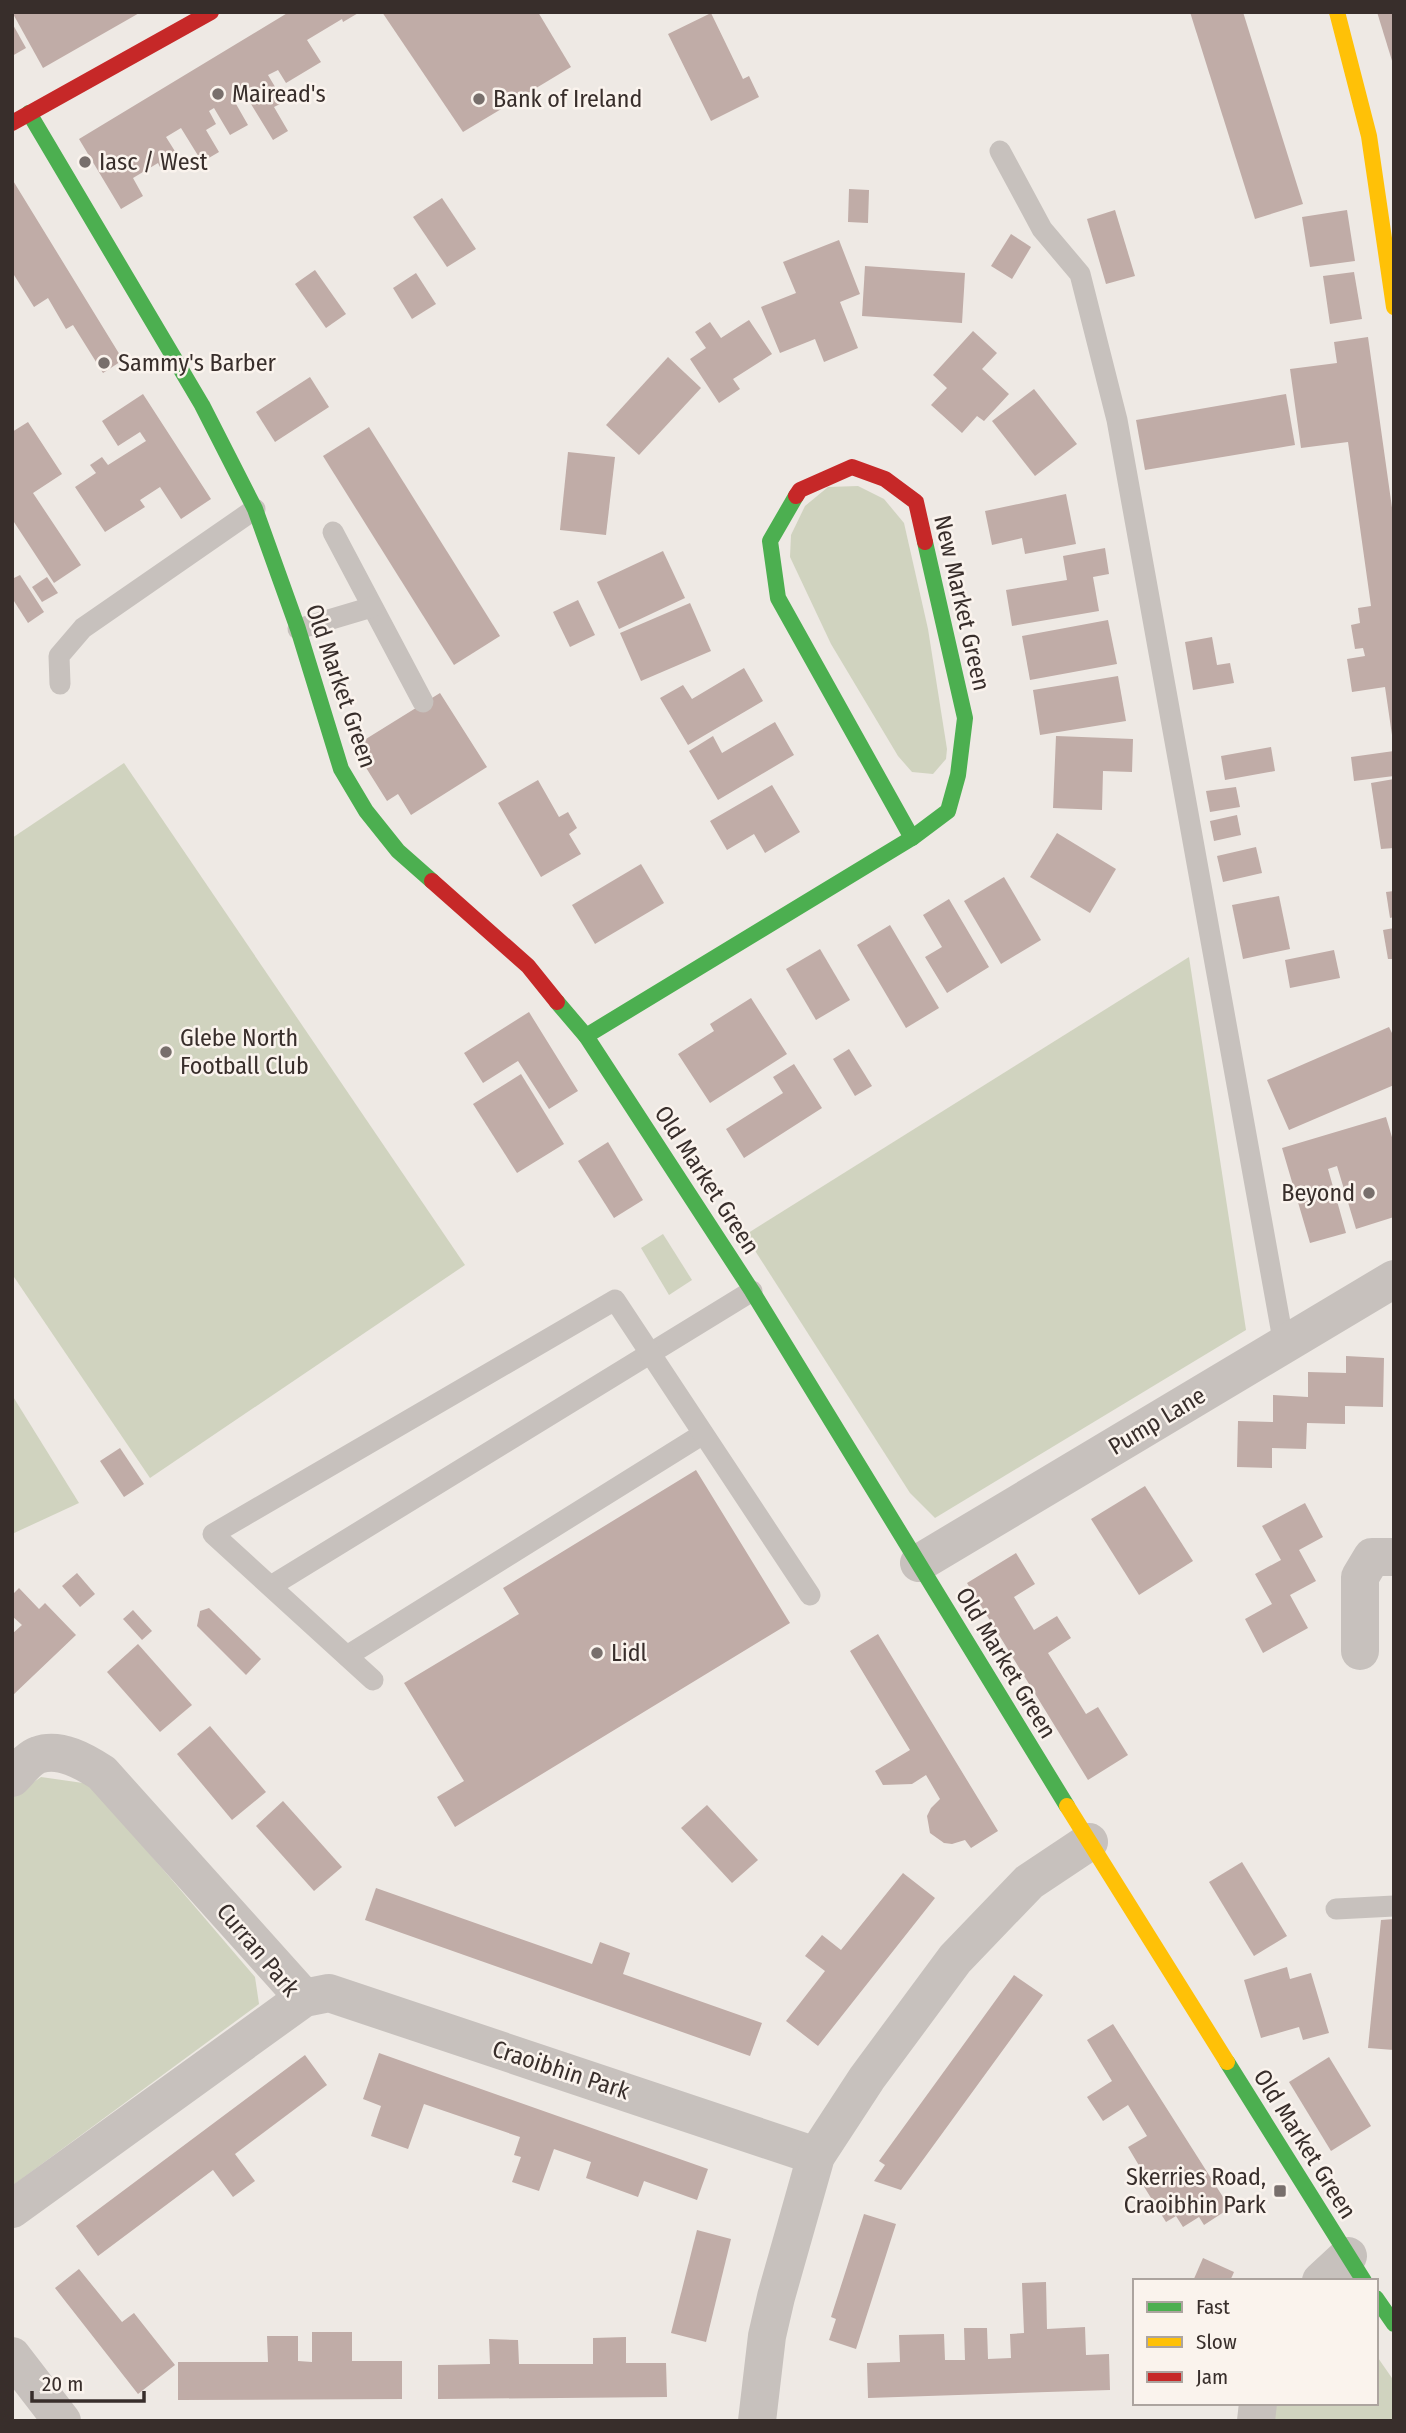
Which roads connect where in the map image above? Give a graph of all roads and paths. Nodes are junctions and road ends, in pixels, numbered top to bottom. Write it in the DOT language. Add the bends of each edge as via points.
graph roads {
  1 [pos="211,12"];
  2 [pos="1337,12"];
  3 [pos="29,113"];
  4 [pos="12,123"];
  5 [pos="1000,151"];
  6 [pos="1394,307"];
  7 [pos="255,509"];
  8 [pos="333,532"];
  9 [pos="372,607"];
  10 [pos="298,629"];
  11 [pos="60,684"];
  12 [pos="423,702"];
  13 [pos="912,838"];
  14 [pos="586,1036"];
  15 [pos="1394,1279"];
  16 [pos="752,1291"];
  17 [pos="1284,1345"];
  18 [pos="651,1354"];
  19 [pos="704,1434"];
  20 [pos="1394,1557"];
  21 [pos="919,1563"];
  22 [pos="271,1586"];
  23 [pos="810,1595"];
  24 [pos="1360,1651"];
  25 [pos="347,1656"];
  26 [pos="373,1680"];
  27 [pos="12,1778"];
  28 [pos="1089,1842"];
  29 [pos="1394,1906"];
  30 [pos="1335,1909"];
  31 [pos="304,1998"];
  32 [pos="817,2156"];
  33 [pos="12,2209"];
  34 [pos="1344,2273"];
  35 [pos="1378,2301"];
  36 [pos="1394,2324"];
  37 [pos="12,2356"];
  38 [pos="62,2421"];
  39 [pos="757,2421"];
  1 -- 3 [label="main road"];
  2 -- 6 [label="main road" via="1369,136"];
  3 -- 4 [label="main road"];
  3 -- 7 [label="main road, Old Market Green" via="202,405"];
  5 -- 17 [label="lane" via="1042,229 1080,274 1117,420"];
  7 -- 10 [label="main road, Old Market Green"];
  7 -- 11 [label="lane" via="83,628 59,656"];
  8 -- 9 [label="lane"];
  9 -- 10 [label="lane"];
  9 -- 12 [label="lane"];
  10 -- 14 [label="main road, Old Market Green" via="341,769 366,811 398,851 528,966"];
  13 -- 13 [label="main road, New Market Green" via="948,811 965,718 916,502 885,479 852,467 800,490 770,541 778,598"];
  13 -- 14 [label="main road, New Market Green"];
  14 -- 16 [label="main road, Old Market Green"];
  15 -- 17 [label="street, Pump Lane"];
  16 -- 18 [label="lane"];
  16 -- 21 [label="main road, Old Market Green"];
  17 -- 21 [label="street, Pump Lane"];
  18 -- 19 [label="lane"];
  18 -- 22 [label="lane"];
  18 -- 22 [label="lane" via="615,1300 213,1534"];
  19 -- 23 [label="lane"];
  19 -- 25 [label="lane"];
  20 -- 24 [label="street" via="1372,1557 1360,1577"];
  21 -- 28 [label="main road, Old Market Green"];
  22 -- 25 [label="lane"];
  25 -- 26 [label="lane"];
  27 -- 31 [label="street, Curran Park" via="37,1755 80,1760 102,1773"];
  28 -- 32 [label="street" via="1030,1882 956,1959 867,2078"];
  28 -- 34 [label="main road, Old Market Green"];
  29 -- 30 [label="lane"];
  31 -- 32 [label="street, Craoibhin Park" via="329,1993"];
  31 -- 33 [label="street, Curran Park"];
  32 -- 39 [label="street" via="767,2336"];
  35 -- 36 [label="main road"];
  37 -- 38 [label="street"];
}
